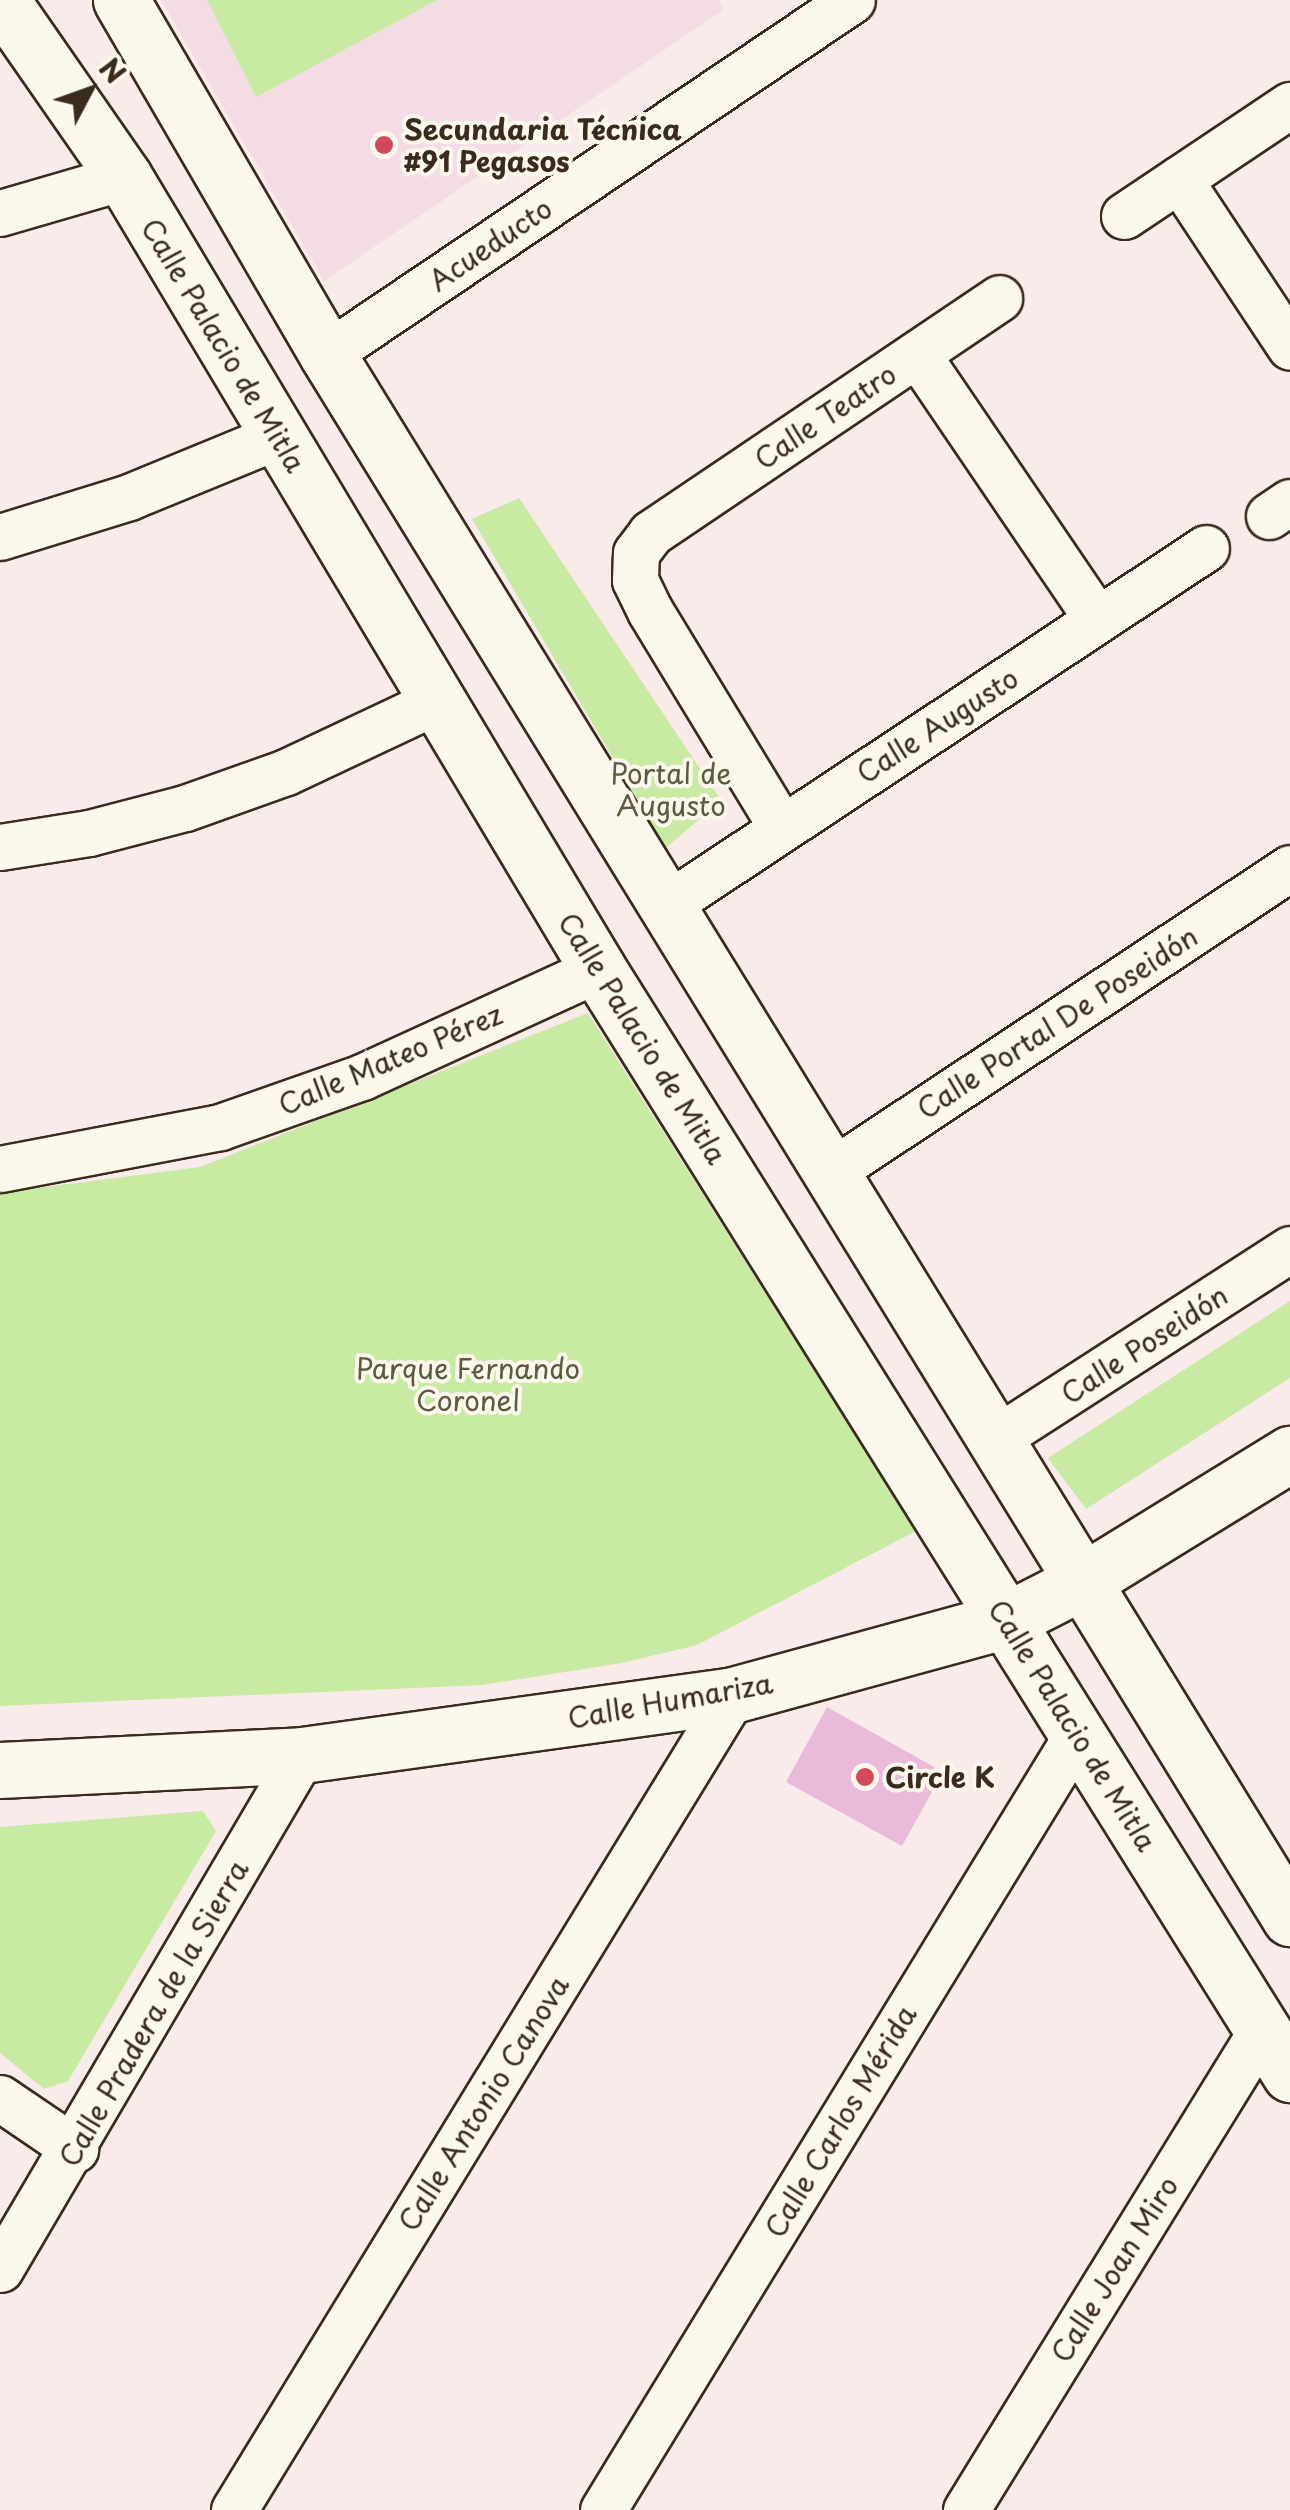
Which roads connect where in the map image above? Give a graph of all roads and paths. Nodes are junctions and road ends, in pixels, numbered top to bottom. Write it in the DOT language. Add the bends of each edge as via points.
graph roads {
  1 [pos="1,0"];
  2 [pos="121,0"];
  3 [pos="852,0"];
  4 [pos="1290,106"];
  5 [pos="124,177"];
  6 [pos="1179,179"];
  7 [pos="0,213"];
  8 [pos="1124,216"];
  9 [pos="999,298"];
  10 [pos="1290,347"];
  11 [pos="327,354"];
  12 [pos="917,354"];
  13 [pos="278,436"];
  14 [pos="0,537"];
  15 [pos="1206,548"];
  16 [pos="1097,620"];
  17 [pos="435,702"];
  18 [pos="782,828"];
  19 [pos="0,846"];
  20 [pos="1288,875"];
  21 [pos="668,904"];
  22 [pos="598,969"];
  23 [pos="0,1169"];
  24 [pos="832,1171"];
  25 [pos="1290,1250"];
  26 [pos="997,1438"];
  27 [pos="1290,1454"];
  28 [pos="1086,1580"];
  29 [pos="1008,1620"];
  30 [pos="734,1695"];
  31 [pos="1078,1733"];
  32 [pos="302,1755"];
  33 [pos="0,1770"];
  34 [pos="1290,1918"];
  35 [pos="1276,2051"];
  36 [pos="0,2098"];
  37 [pos="75,2148"];
  38 [pos="0,2269"];
  39 [pos="234,2510"];
  40 [pos="603,2510"];
  41 [pos="966,2510"];
  1 -- 5 [label="main road, Calle Palacio de Mitla"];
  2 -- 11 [label="main road"];
  3 -- 11 [label="street, Acueducto"];
  4 -- 6 [label="street"];
  5 -- 7 [label="street"];
  5 -- 13 [label="main road, Calle Palacio de Mitla"];
  6 -- 8 [label="street"];
  6 -- 10 [label="street"];
  9 -- 12 [label="street, Calle Teatro"];
  11 -- 21 [label="main road"];
  12 -- 16 [label="street"];
  12 -- 18 [label="street, Calle Teatro" via="651,533 636,553 635,580"];
  13 -- 14 [label="street" via="129,497"];
  13 -- 17 [label="main road, Calle Palacio de Mitla"];
  15 -- 16 [label="street, Calle Augusto"];
  16 -- 18 [label="street, Calle Augusto"];
  17 -- 19 [label="street" via="286,772 185,808 89,833"];
  17 -- 22 [label="main road, Calle Palacio de Mitla"];
  18 -- 21 [label="street, Calle Augusto"];
  20 -- 24 [label="street, Calle Portal De Poseidón"];
  21 -- 24 [label="main road"];
  22 -- 23 [label="street, Calle Mateo Pérez" via="362,1078 220,1127"];
  22 -- 29 [label="main road, Calle Palacio de Mitla"];
  24 -- 26 [label="main road"];
  25 -- 26 [label="street, Calle Poseidón"];
  26 -- 28 [label="main road"];
  27 -- 28 [label="main road, Calle Humariza"];
  28 -- 29 [label="main road, Calle Humariza"];
  28 -- 34 [label="main road"];
  29 -- 30 [label="main road, Calle Humariza"];
  29 -- 31 [label="main road, Calle Palacio de Mitla"];
  30 -- 32 [label="main road, Calle Humariza"];
  30 -- 39 [label="street, Calle Antonio Canova"];
  31 -- 35 [label="main road, Calle Palacio de Mitla"];
  31 -- 40 [label="street, Calle Carlos Mérida"];
  32 -- 33 [label="main road, Calle Humariza"];
  32 -- 37 [label="street, Calle Pradera de la Sierra"];
  35 -- 41 [label="street, Calle Joan Miro"];
  36 -- 37 [label="street"];
  37 -- 38 [label="street, Calle Pradera de la Sierra"];
}
